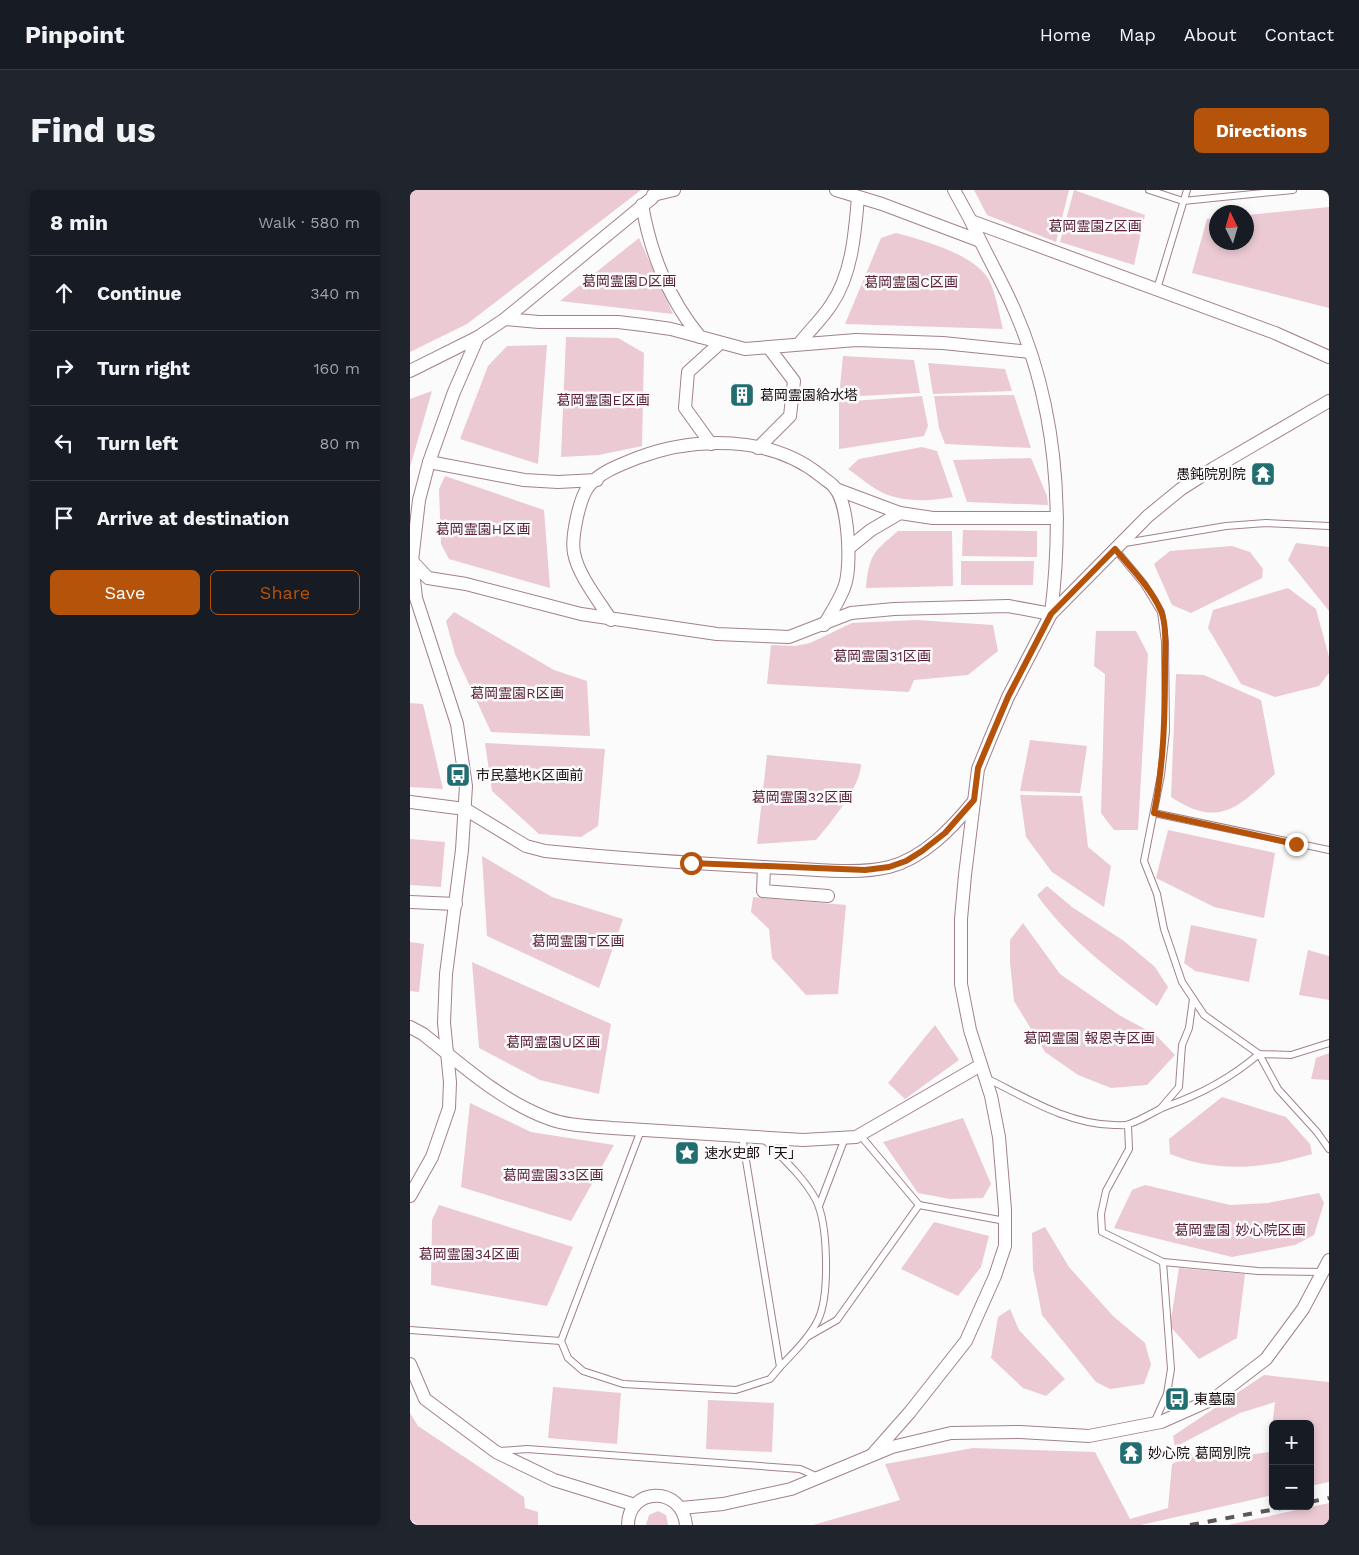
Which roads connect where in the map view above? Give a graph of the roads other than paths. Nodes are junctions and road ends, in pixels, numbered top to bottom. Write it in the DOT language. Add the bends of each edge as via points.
graph roads {
  1 [pos="674,190"];
  2 [pos="836,190"];
  3 [pos="954,190"];
  4 [pos="1149,190"];
  5 [pos="1187,190"];
  6 [pos="1293,190"];
  7 [pos="656,193"];
  8 [pos="861,193"];
  9 [pos="1183,201"];
  10 [pos="642,206"];
  11 [pos="971,221"];
  12 [pos="980,241"];
  13 [pos="1156,290"];
  14 [pos="505,319"];
  15 [pos="478,337"];
  16 [pos="700,337"];
  17 [pos="718,344"];
  18 [pos="799,344"];
  19 [pos="769,348"];
  20 [pos="1030,352"];
  21 [pos="1329,357"];
  22 [pos="410,371"];
  23 [pos="1329,400"];
  24 [pos="712,444"];
  25 [pos="758,448"];
  26 [pos="429,462"];
  27 [pos="597,480"];
  28 [pos="836,489"];
  29 [pos="900,513"];
  30 [pos="1057,518"];
  31 [pos="1329,526"];
  32 [pos="1118,546"];
  33 [pos="850,547"];
  34 [pos="411,560"];
  35 [pos="413,589"];
  36 [pos="1051,614"];
  37 [pos="611,620"];
  38 [pos="824,625"];
  39 [pos="974,800"];
  40 [pos="410,802"];
  41 [pos="465,809"];
  42 [pos="1154,813"];
  43 [pos="1329,850"];
  44 [pos="764,867"];
  45 [pos="828,896"];
  46 [pos="410,902"];
  47 [pos="456,904"];
  48 [pos="1193,999"];
  49 [pos="410,1027"];
  50 [pos="1329,1043"];
  51 [pos="447,1053"];
  52 [pos="1259,1054"];
  53 [pos="981,1065"];
  54 [pos="985,1078"];
  55 [pos="1160,1109"];
  56 [pos="1128,1125"];
  57 [pos="641,1130"];
  58 [pos="860,1135"];
  59 [pos="742,1136"];
  60 [pos="762,1137"];
  61 [pos="844,1138"];
  62 [pos="1329,1149"];
  63 [pos="410,1196"];
  64 [pos="919,1205"];
  65 [pos="819,1206"];
  66 [pos="1005,1221"];
  67 [pos="1329,1260"];
  68 [pos="1162,1262"];
  69 [pos="1322,1272"];
  70 [pos="410,1330"];
  71 [pos="806,1338"];
  72 [pos="561,1341"];
  73 [pos="410,1364"];
  74 [pos="780,1367"];
  75 [pos="1154,1423"];
  76 [pos="496,1452"];
  77 [pos="872,1455"];
  78 [pos="819,1477"];
  79 [pos="635,1505"];
  80 [pos="681,1508"];
  81 [pos="628,1525"];
  82 [pos="686,1525"];
  1 -- 7 [label="street"];
  2 -- 8 [label="street"];
  3 -- 11 [label="street"];
  4 -- 9 [label="lane"];
  5 -- 9 [label="lane"];
  6 -- 9 [label="lane"];
  7 -- 10 [label="street"];
  8 -- 12 [label="street"];
  8 -- 18 [label="street" via="849,263 842,281 832,304"];
  9 -- 13 [label="lane"];
  10 -- 14 [label="street"];
  10 -- 16 [label="street" via="652,251 662,276 675,302"];
  11 -- 12 [label="street"];
  11 -- 13 [label="street"];
  12 -- 20 [label="street" via="1014,310"];
  13 -- 21 [label="street" via="1275,333"];
  14 -- 15 [label="street"];
  14 -- 16 [label="street" via="618,322 671,329"];
  15 -- 22 [label="street"];
  15 -- 26 [label="street"];
  16 -- 17 [label="street"];
  17 -- 19 [label="street" via="745,349"];
  17 -- 24 [label="street" via="688,372 685,408"];
  18 -- 19 [label="street"];
  18 -- 20 [label="street" via="901,341"];
  19 -- 25 [label="street" via="794,381 790,416"];
  20 -- 30 [label="street" via="1053,437"];
  23 -- 32 [label="street" via="1181,489"];
  24 -- 25 [label="street" via="733,443"];
  24 -- 27 [label="street" via="689,444 651,453 612,468"];
  25 -- 28 [label="street" via="779,452 811,468"];
  26 -- 27 [label="street" via="524,480"];
  26 -- 34 [label="street"];
  27 -- 37 [label="street" via="588,487 577,515 574,553 588,585"];
  28 -- 29 [label="street"];
  28 -- 33 [label="street"];
  29 -- 30 [label="street" via="933,518"];
  29 -- 33 [label="street"];
  30 -- 36 [label="street" via="1057,561"];
  31 -- 32 [label="lane" via="1266,523 1226,526"];
  32 -- 36 [label="street"];
  32 -- 42 [label="lane" via="1161,612 1162,619 1166,731"];
  33 -- 38 [label="street" via="845,587"];
  34 -- 35 [label="street"];
  34 -- 37 [label="street" via="428,578 466,584"];
  35 -- 41 [label="street" via="457,724 466,786"];
  36 -- 38 [label="street" via="1008,606 894,609 851,613"];
  36 -- 39 [label="street" via="1008,697 978,768"];
  37 -- 38 [label="street" via="717,634 789,637"];
  39 -- 44 [label="street" via="945,833 906,861 889,867 840,871"];
  39 -- 53 [label="street" via="961,919 961,984"];
  40 -- 41 [label="street"];
  41 -- 44 [label="street" via="526,846 544,851"];
  41 -- 47 [label="street"];
  42 -- 43 [label="lane"];
  42 -- 48 [label="lane" via="1144,861 1157,894 1164,929 1182,982"];
  44 -- 45 [label="street" via="763,891"];
  46 -- 47 [label="street"];
  47 -- 51 [label="street" via="446,974 444,1023"];
  48 -- 52 [label="lane" via="1204,1015"];
  48 -- 55 [label="lane" via="1189,1028 1182,1045 1179,1087"];
  49 -- 51 [label="street"];
  50 -- 52 [label="lane" via="1292,1055"];
  51 -- 57 [label="street" via="495,1091 549,1119 581,1126"];
  51 -- 63 [label="street" via="448,1108 432,1157"];
  52 -- 55 [label="lane" via="1224,1081 1194,1097"];
  52 -- 62 [label="lane" via="1278,1089"];
  53 -- 54 [label="street"];
  53 -- 58 [label="street"];
  54 -- 56 [label="lane" via="1067,1116 1092,1123"];
  54 -- 66 [label="street" via="999,1137"];
  55 -- 56 [label="lane"];
  56 -- 68 [label="lane" via="1129,1149 1106,1191 1101,1214 1102,1232"];
  57 -- 59 [label="street"];
  57 -- 72 [label="lane"];
  58 -- 61 [label="street"];
  58 -- 64 [label="lane"];
  59 -- 60 [label="street"];
  59 -- 74 [label="lane"];
  60 -- 61 [label="street"];
  60 -- 65 [label="lane"];
  61 -- 65 [label="lane"];
  64 -- 66 [label="lane"];
  64 -- 71 [label="lane" via="837,1320"];
  65 -- 71 [label="lane" via="823,1217 826,1279 819,1318"];
  66 -- 77 [label="street" via="1005,1246 966,1341"];
  67 -- 69 [label="street"];
  68 -- 69 [label="lane" via="1258,1271"];
  68 -- 75 [label="lane" via="1171,1369 1167,1394"];
  69 -- 75 [label="street" via="1303,1309 1266,1359 1215,1398"];
  70 -- 72 [label="lane"];
  71 -- 74 [label="lane"];
  72 -- 74 [label="lane" via="568,1358 583,1371 623,1384 736,1390 770,1379"];
  73 -- 76 [label="street" via="425,1399"];
  75 -- 77 [label="street" via="1089,1436 952,1433"];
  76 -- 78 [label="lane" via="527,1449 800,1469"];
  76 -- 79 [label="street" via="554,1480"];
  77 -- 78 [label="street"];
  78 -- 80 [label="street" via="792,1489 723,1504"];
  79 -- 80 [label="street" via="650,1496 659,1495"];
  79 -- 81 [label="street"];
  80 -- 82 [label="street"];
}
